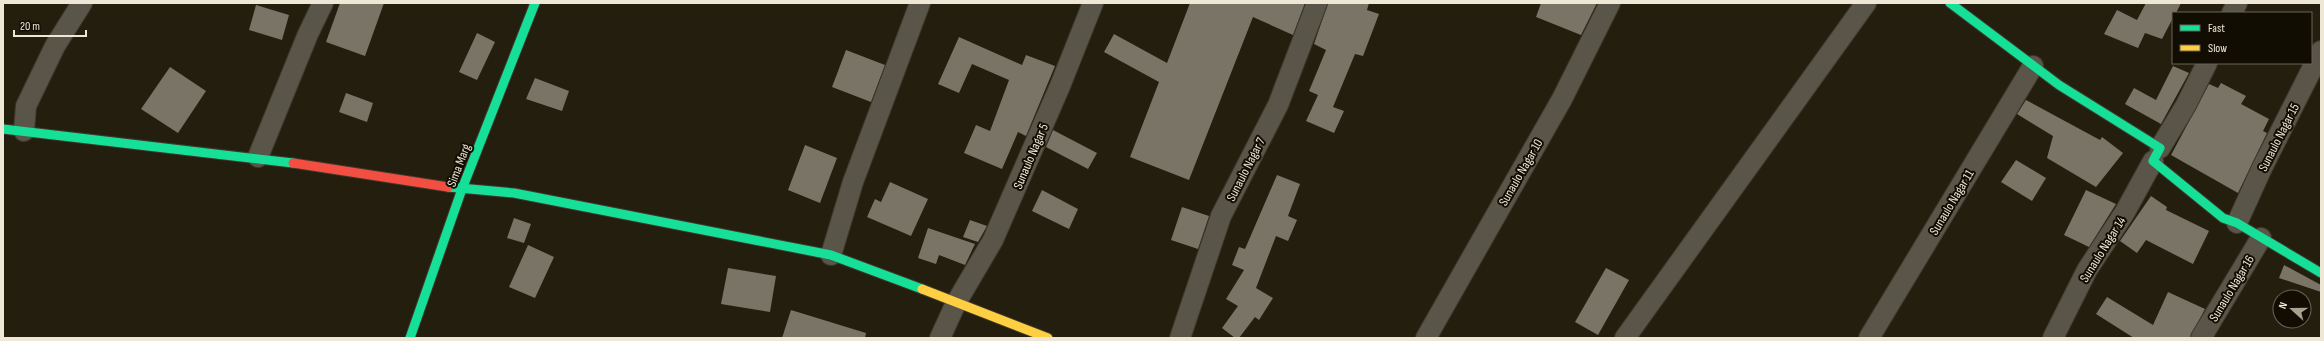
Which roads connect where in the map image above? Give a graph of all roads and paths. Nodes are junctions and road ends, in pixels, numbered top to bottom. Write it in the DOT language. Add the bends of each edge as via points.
graph roads {
  1 [pos="82,3"];
  2 [pos="323,3"];
  3 [pos="534,3"];
  4 [pos="920,3"];
  5 [pos="1093,3"];
  6 [pos="1317,3"];
  7 [pos="1610,3"];
  8 [pos="1866,3"];
  9 [pos="1950,3"];
  10 [pos="2237,3"];
  11 [pos="2232,12"];
  12 [pos="2321,51"];
  13 [pos="2206,64"];
  14 [pos="2033,66"];
  15 [pos="3,129"];
  16 [pos="24,131"];
  17 [pos="2157,155"];
  18 [pos="258,157"];
  19 [pos="462,189"];
  20 [pos="2237,223"];
  21 [pos="2260,238"];
  22 [pos="831,255"];
  23 [pos="2321,273"];
  24 [pos="956,303"];
  25 [pos="410,338"];
  26 [pos="940,338"];
  27 [pos="1048,338"];
  28 [pos="1180,338"];
  29 [pos="1426,338"];
  30 [pos="1625,338"];
  31 [pos="1869,338"];
  32 [pos="2053,338"];
  33 [pos="2201,338"];
  1 -- 16 [label="street" via="55,46 26,106"];
  2 -- 18 [label="street"];
  3 -- 19 [label="street, Sima Marg"];
  4 -- 22 [label="street" via="853,182"];
  5 -- 24 [label="street, Sunaulo Nagar 5" via="993,240"];
  6 -- 28 [label="street, Sunaulo Nagar 7" via="1278,105 1221,216"];
  7 -- 29 [label="street, Sunaulo Nagar 10" via="1562,100"];
  8 -- 30 [label="street"];
  9 -- 14 [label="street"];
  10 -- 11 [label="street"];
  12 -- 20 [label="street, Sunaulo Nagar 15"];
  13 -- 17 [label="street, Sunaulo Nagar 14"];
  14 -- 17 [label="street"];
  14 -- 31 [label="street, Sunaulo Nagar 11"];
  15 -- 16 [label="street"];
  16 -- 18 [label="street"];
  17 -- 20 [label="street" via="2223,218"];
  17 -- 32 [label="street, Sunaulo Nagar 14" via="2125,212 2087,270"];
  18 -- 19 [label="street"];
  19 -- 22 [label="street" via="514,193"];
  19 -- 25 [label="street, Sima Marg"];
  20 -- 21 [label="street"];
  21 -- 23 [label="street"];
  21 -- 33 [label="street, Sunaulo Nagar 16"];
  22 -- 24 [label="street"];
  24 -- 26 [label="street, Sunaulo Nagar 5"];
  24 -- 27 [label="street"];
}
